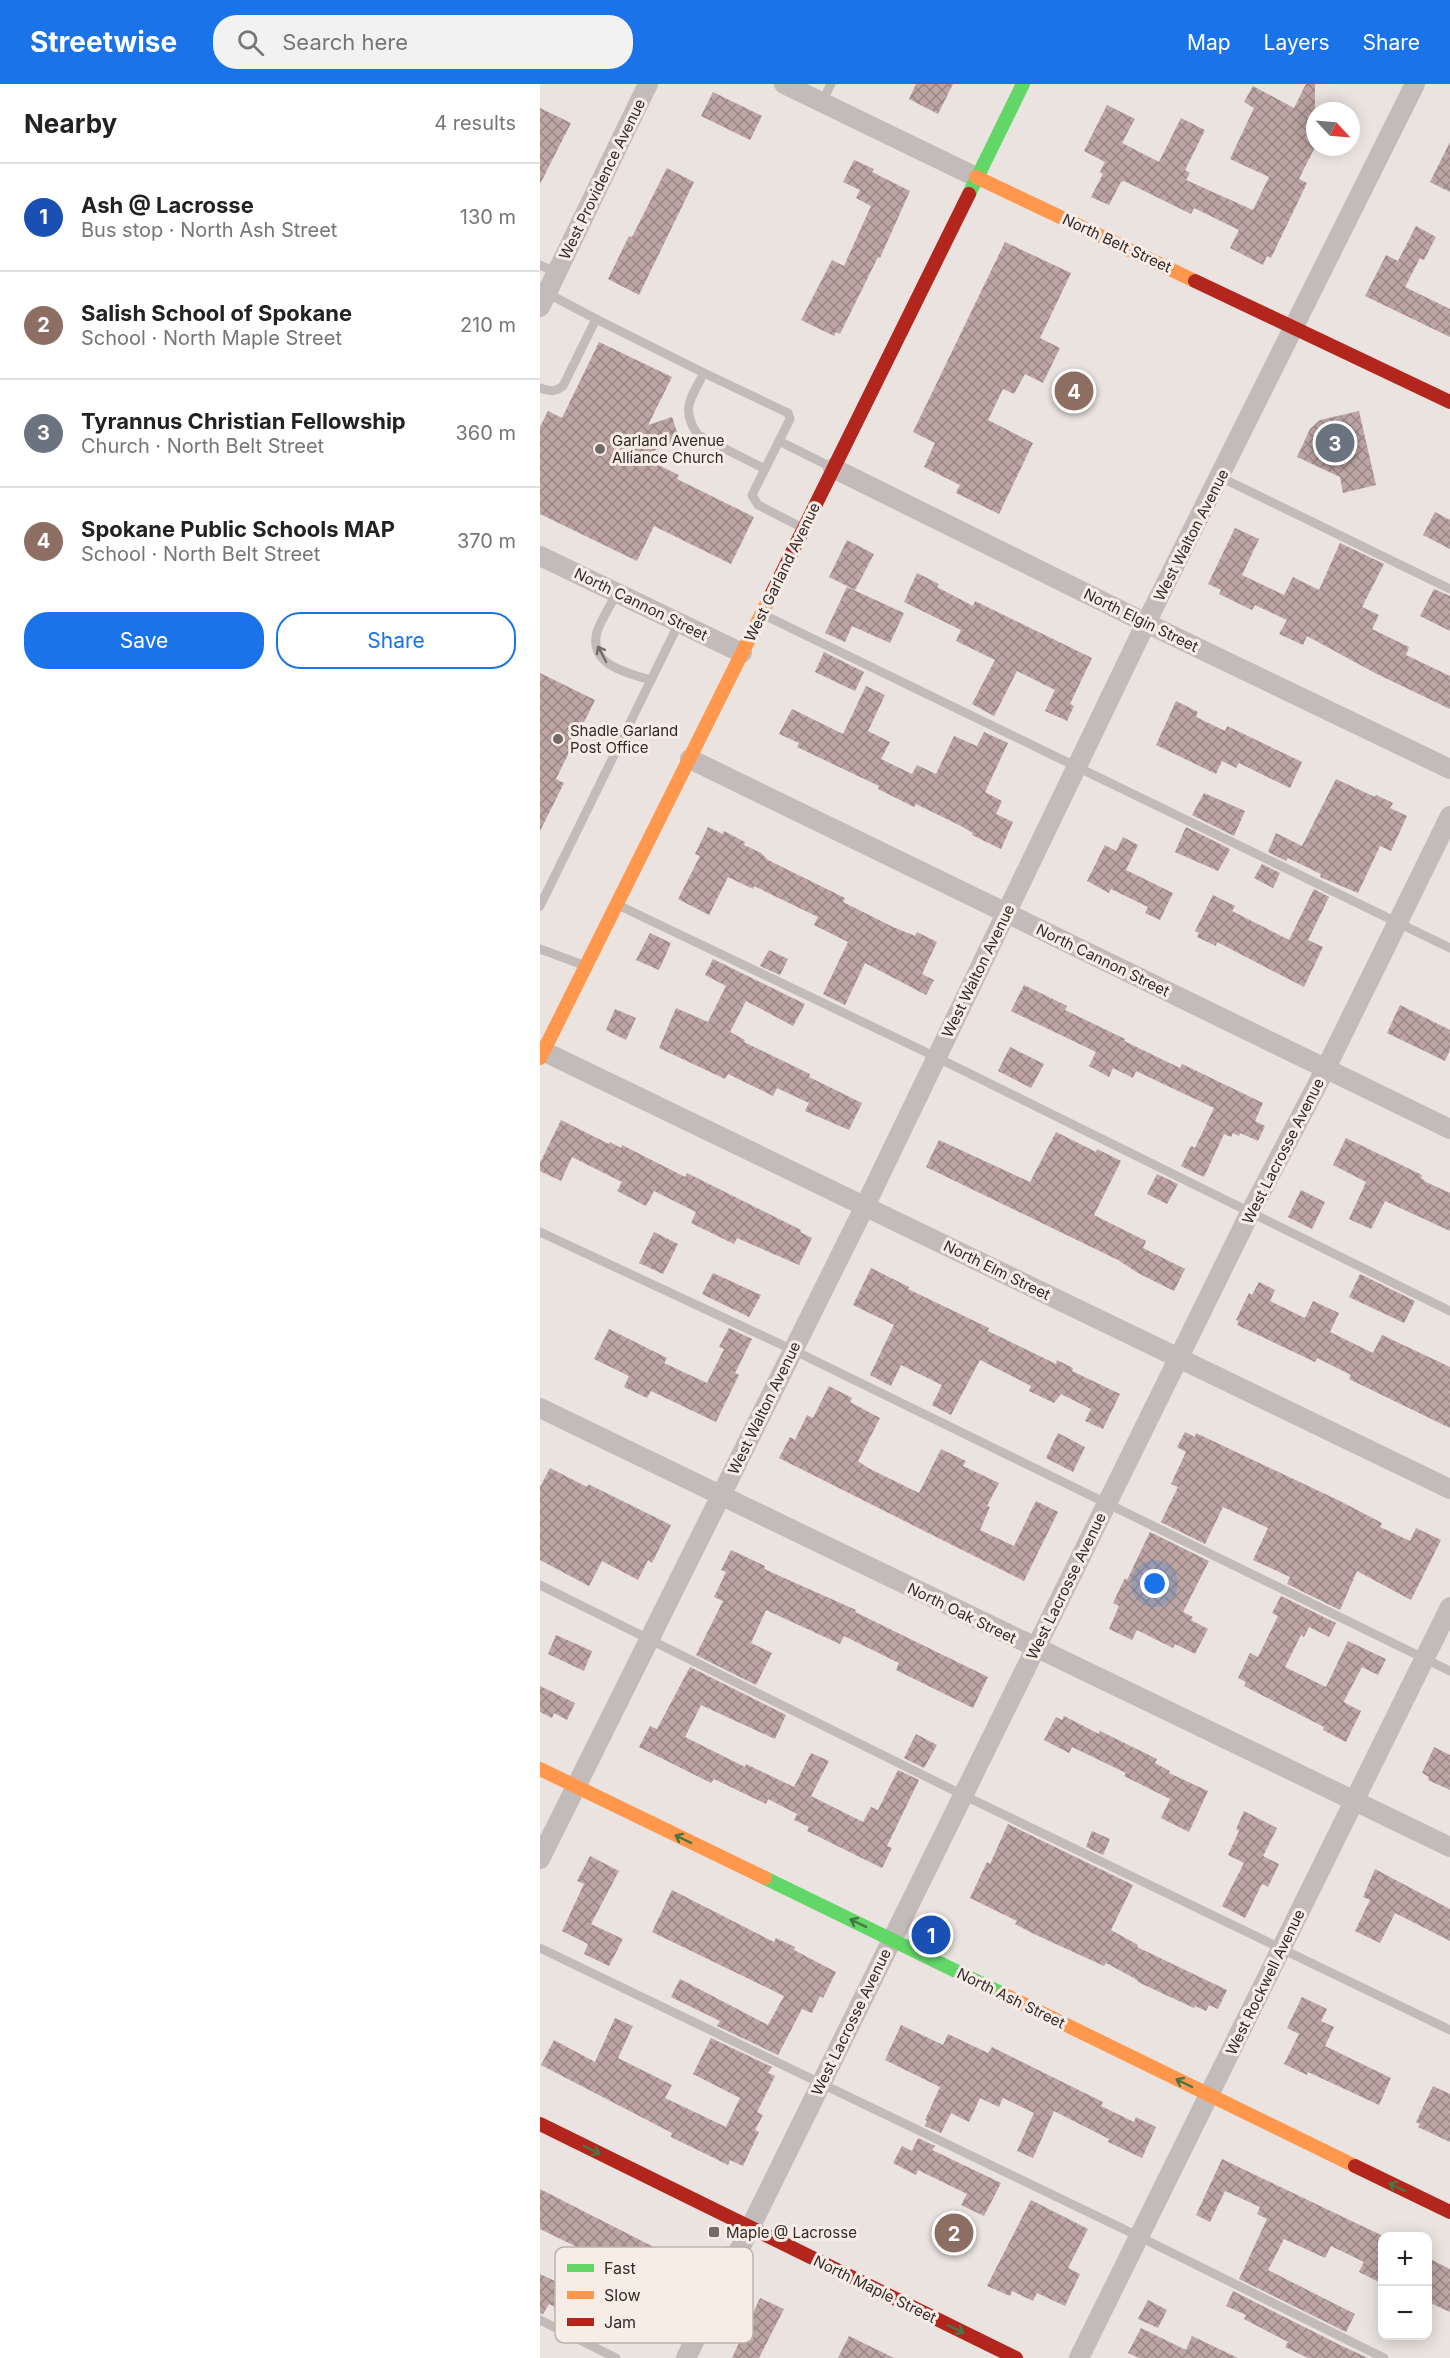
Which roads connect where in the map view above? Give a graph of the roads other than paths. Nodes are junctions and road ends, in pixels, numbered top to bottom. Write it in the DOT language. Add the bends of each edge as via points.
graph roads {
  1 [pos="648,84"];
  2 [pos="784,84"];
  3 [pos="831,84"];
  4 [pos="1023,84"];
  5 [pos="1415,84"];
  6 [pos="822,102"];
  7 [pos="976,177"];
  8 [pos="548,269"];
  9 [pos="543,300"];
  10 [pos="596,319"];
  11 [pos="1294,327"];
  12 [pos="704,373"];
  13 [pos="540,388"];
  14 [pos="1450,402"];
  15 [pos="778,441"];
  16 [pos="833,468"];
  17 [pos="765,469"];
  18 [pos="1220,477"];
  19 [pos="804,528"];
  20 [pos="540,555"];
  21 [pos="1450,589"];
  22 [pos="617,593"];
  23 [pos="761,614"];
  24 [pos="679,623"];
  25 [pos="1146,623"];
  26 [pos="742,653"];
  27 [pos="651,680"];
  28 [pos="690,759"];
  29 [pos="1077,767"];
  30 [pos="1450,769"];
  31 [pos="1450,816"];
  32 [pos="616,904"];
  33 [pos="540,906"];
  34 [pos="1006,913"];
  35 [pos="1397,922"];
  36 [pos="1450,948"];
  37 [pos="540,949"];
  38 [pos="585,966"];
  39 [pos="542,1055"];
  40 [pos="936,1057"];
  41 [pos="1326,1068"];
  42 [pos="1450,1129"];
  43 [pos="865,1206"];
  44 [pos="1250,1213"];
  45 [pos="540,1232"];
  46 [pos="1450,1311"];
  47 [pos="793,1350"];
  48 [pos="1179,1358"];
  49 [pos="540,1408"];
  50 [pos="1450,1489"];
  51 [pos="721,1496"];
  52 [pos="1107,1502"];
  53 [pos="540,1585"];
  54 [pos="1450,1607"];
  55 [pos="651,1640"];
  56 [pos="1036,1649"];
  57 [pos="1425,1659"];
  58 [pos="1450,1671"];
  59 [pos="540,1769"];
  60 [pos="576,1787"];
  61 [pos="963,1795"];
  62 [pos="1355,1800"];
  63 [pos="1450,1847"];
  64 [pos="540,1859"];
  65 [pos="892,1940"];
  66 [pos="540,1948"];
  67 [pos="1281,1950"];
  68 [pos="1450,2030"];
  69 [pos="821,2083"];
  70 [pos="1209,2096"];
  71 [pos="540,2124"];
  72 [pos="1450,2212"];
  73 [pos="752,2228"];
  74 [pos="1140,2237"];
  75 [pos="742,2247"];
  76 [pos="540,2320"];
  77 [pos="555,2328"];
  78 [pos="586,2343"];
  79 [pos="694,2343"];
  80 [pos="616,2358"];
  81 [pos="686,2358"];
  82 [pos="1016,2358"];
  83 [pos="1079,2358"];
  84 [pos="1384,2358"];
  1 -- 8 [label="street, West Providence Avenue"];
  2 -- 6 [label="street, North Belt Street"];
  3 -- 6 [label="lane"];
  4 -- 7 [label="street, West Garland Avenue"];
  5 -- 11 [label="street, West Walton Avenue"];
  6 -- 7 [label="street, North Belt Street"];
  7 -- 11 [label="street, North Belt Street"];
  7 -- 16 [label="street, West Garland Avenue"];
  8 -- 9 [label="street, West Providence Avenue"];
  9 -- 10 [label="lane"];
  10 -- 12 [label="lane"];
  10 -- 13 [label="lane" via="563,386 549,392"];
  11 -- 14 [label="street, North Belt Street"];
  11 -- 18 [label="street, West Walton Avenue"];
  12 -- 15 [label="lane" via="788,413 790,419"];
  12 -- 17 [label="lane" via="687,405 694,429 698,435"];
  15 -- 16 [label="lane"];
  15 -- 17 [label="lane"];
  16 -- 19 [label="street, West Garland Avenue"];
  16 -- 25 [label="street, North Elgin Street"];
  17 -- 19 [label="lane" via="752,495 758,505"];
  18 -- 21 [label="lane"];
  18 -- 25 [label="street, West Walton Avenue"];
  19 -- 23 [label="street, West Garland Avenue"];
  20 -- 22 [label="street, North Cannon Street"];
  22 -- 24 [label="street, North Cannon Street"];
  27 -- 22 [label="lane, one-way" via="625,673 599,654 597,631"];
  23 -- 26 [label="street, West Garland Avenue"];
  23 -- 29 [label="lane"];
  24 -- 26 [label="street, North Cannon Street"];
  24 -- 27 [label="lane"];
  25 -- 29 [label="street, West Walton Avenue"];
  25 -- 30 [label="street, North Elgin Street"];
  26 -- 28 [label="street, West Garland Avenue"];
  27 -- 33 [label="lane"];
  28 -- 32 [label="street, West Garland Avenue"];
  28 -- 34 [label="street, North Cannon Street"];
  29 -- 34 [label="street, West Walton Avenue"];
  29 -- 35 [label="lane"];
  31 -- 35 [label="street, West Lacrosse Avenue"];
  32 -- 38 [label="street, West Garland Avenue"];
  32 -- 40 [label="lane"];
  34 -- 40 [label="street, West Walton Avenue"];
  34 -- 41 [label="street, North Cannon Street"];
  35 -- 36 [label="lane"];
  35 -- 41 [label="street, West Lacrosse Avenue"];
  37 -- 38 [label="lane"];
  38 -- 39 [label="street, West Garland Avenue"];
  39 -- 43 [label="street, North Elm Street"];
  40 -- 43 [label="street, West Walton Avenue"];
  40 -- 44 [label="lane"];
  41 -- 42 [label="street, North Cannon Street"];
  41 -- 44 [label="street, West Lacrosse Avenue"];
  43 -- 47 [label="street, West Walton Avenue"];
  43 -- 48 [label="street, North Elm Street"];
  44 -- 46 [label="lane"];
  44 -- 48 [label="street, West Lacrosse Avenue"];
  45 -- 47 [label="lane"];
  47 -- 51 [label="street, West Walton Avenue"];
  47 -- 52 [label="lane"];
  48 -- 50 [label="street, North Elm Street"];
  48 -- 52 [label="street, West Lacrosse Avenue"];
  49 -- 51 [label="street, North Oak Street"];
  51 -- 55 [label="street, West Walton Avenue"];
  51 -- 56 [label="street, North Oak Street"];
  52 -- 56 [label="street, West Lacrosse Avenue"];
  52 -- 57 [label="lane"];
  53 -- 55 [label="lane"];
  54 -- 57 [label="street, West Rockwell Avenue"];
  55 -- 60 [label="street, West Walton Avenue"];
  55 -- 61 [label="lane"];
  56 -- 61 [label="street, West Lacrosse Avenue"];
  56 -- 62 [label="street, North Oak Street"];
  57 -- 58 [label="lane"];
  57 -- 62 [label="street, West Rockwell Avenue"];
  59 -- 60 [label="street, North Ash Street"];
  60 -- 64 [label="street, West Walton Avenue"];
  65 -- 60 [label="street, North Ash Street, one-way"];
  61 -- 65 [label="street, West Lacrosse Avenue"];
  61 -- 67 [label="lane"];
  62 -- 63 [label="street, North Oak Street"];
  62 -- 67 [label="street, West Rockwell Avenue"];
  65 -- 69 [label="street, West Lacrosse Avenue"];
  70 -- 65 [label="street, North Ash Street, one-way"];
  66 -- 69 [label="lane"];
  67 -- 68 [label="lane"];
  67 -- 70 [label="street, West Rockwell Avenue"];
  69 -- 73 [label="street, West Lacrosse Avenue"];
  69 -- 74 [label="lane"];
  72 -- 70 [label="street, North Ash Street, one-way"];
  70 -- 74 [label="street, West Rockwell Avenue"];
  71 -- 73 [label="street, North Maple Street, one-way"];
  73 -- 75 [label="street, West Lacrosse Avenue"];
  73 -- 82 [label="street, North Maple Street, one-way"];
  74 -- 83 [label="street, West Rockwell Avenue"];
  74 -- 84 [label="lane"];
  76 -- 77 [label="lane"];
  78 -- 80 [label="lane"];
  79 -- 81 [label="street, West Lacrosse Avenue"];
}
